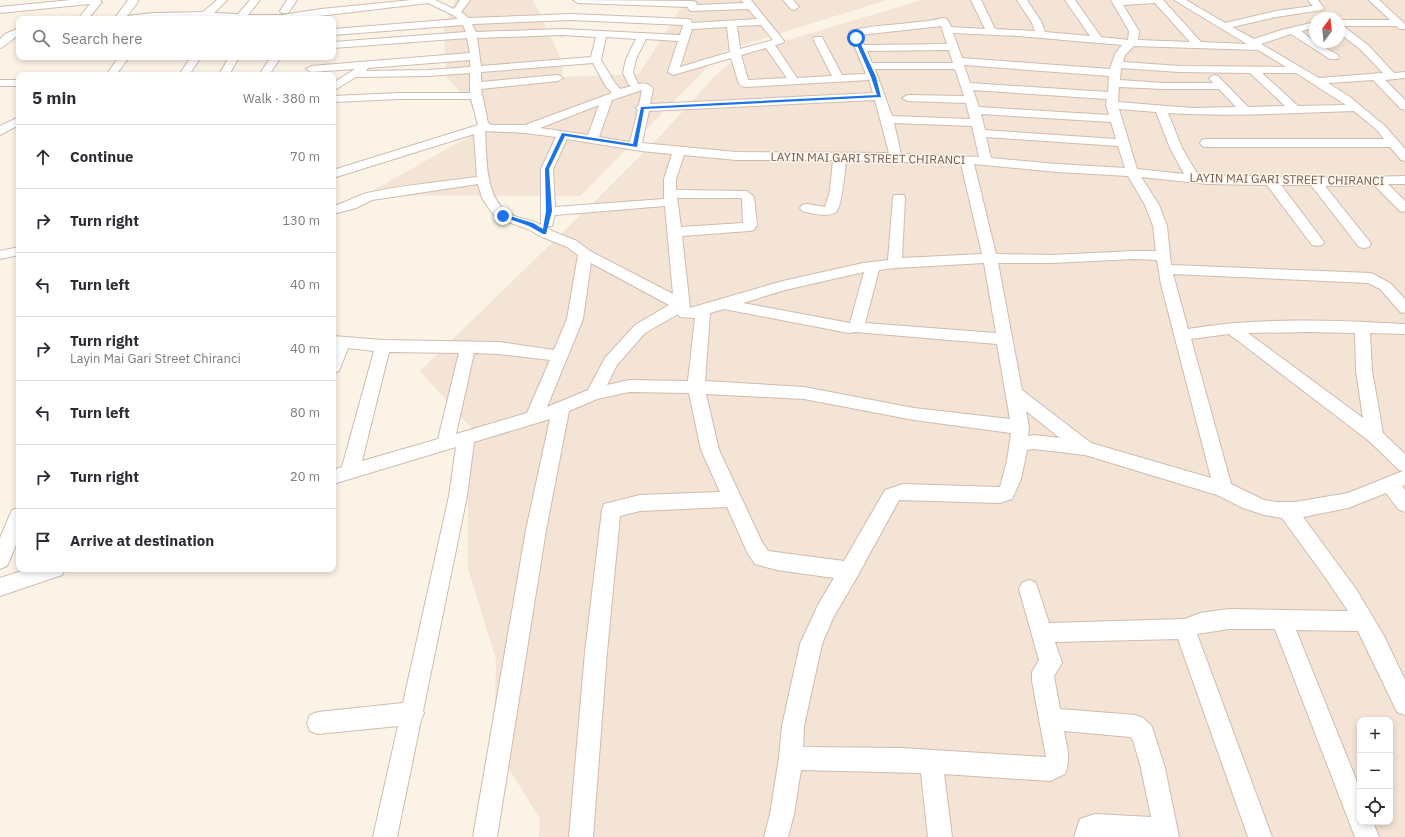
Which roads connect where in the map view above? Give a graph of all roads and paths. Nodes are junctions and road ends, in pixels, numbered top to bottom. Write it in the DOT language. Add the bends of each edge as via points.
graph roads {
  1 [pos="22,0"];
  2 [pos="110,0"];
  3 [pos="132,0"];
  4 [pos="222,0"];
  5 [pos="255,0"];
  6 [pos="292,0"];
  7 [pos="329,0"];
  8 [pos="430,0"];
  9 [pos="466,0"];
  10 [pos="976,0"];
  11 [pos="1022,0"];
  12 [pos="1070,0"];
  13 [pos="1154,0"];
  14 [pos="1158,0"];
  15 [pos="1179,0"];
  16 [pos="1313,0"];
  17 [pos="1374,0"];
  18 [pos="94,1"];
  19 [pos="1117,1"];
  20 [pos="69,2"];
  21 [pos="577,3"];
  22 [pos="748,3"];
  23 [pos="692,4"];
  24 [pos="163,5"];
  25 [pos="14,8"];
  26 [pos="527,8"];
  27 [pos="0,10"];
  28 [pos="473,10"];
  29 [pos="285,11"];
  30 [pos="457,11"];
  31 [pos="74,14"];
  32 [pos="181,14"];
  33 [pos="206,15"];
  34 [pos="320,15"];
  35 [pos="86,16"];
  36 [pos="121,16"];
  37 [pos="153,16"];
  38 [pos="162,16"];
  39 [pos="214,16"];
  40 [pos="242,16"];
  41 [pos="305,16"];
  42 [pos="392,17"];
  43 [pos="571,17"];
  44 [pos="466,20"];
  45 [pos="763,22"];
  46 [pos="1345,23"];
  47 [pos="688,24"];
  48 [pos="732,24"];
  49 [pos="1223,26"];
  50 [pos="1402,26"];
  51 [pos="1309,27"];
  52 [pos="336,31"];
  53 [pos="948,31"];
  54 [pos="990,31"];
  55 [pos="1293,31"];
  56 [pos="16,33"];
  57 [pos="1345,33"];
  58 [pos="472,34"];
  59 [pos="602,34"];
  60 [pos="1041,35"];
  61 [pos="642,36"];
  62 [pos="683,38"];
  63 [pos="818,39"];
  64 [pos="1098,40"];
  65 [pos="1013,42"];
  66 [pos="0,44"];
  67 [pos="769,44"];
  68 [pos="1132,44"];
  69 [pos="1197,44"];
  70 [pos="336,45"];
  71 [pos="1256,45"];
  72 [pos="384,48"];
  73 [pos="861,48"];
  74 [pos="735,53"];
  75 [pos="475,56"];
  76 [pos="597,56"];
  77 [pos="1334,57"];
  78 [pos="122,60"];
  79 [pos="194,60"];
  80 [pos="232,60"];
  81 [pos="274,60"];
  82 [pos="370,63"];
  83 [pos="960,64"];
  84 [pos="869,66"];
  85 [pos="311,69"];
  86 [pos="475,69"];
  87 [pos="1206,70"];
  88 [pos="1254,70"];
  89 [pos="1299,70"];
  90 [pos="113,72"];
  91 [pos="186,72"];
  92 [pos="226,72"];
  93 [pos="266,72"];
  94 [pos="354,74"];
  95 [pos="1115,74"];
  96 [pos="1405,75"];
  97 [pos="1391,76"];
  98 [pos="874,77"];
  99 [pos="1376,77"];
  100 [pos="558,78"];
  101 [pos="838,78"];
  102 [pos="793,80"];
  103 [pos="1317,81"];
  104 [pos="16,83"];
  105 [pos="633,83"];
  106 [pos="0,84"];
  107 [pos="336,84"];
  108 [pos="967,86"];
  109 [pos="1222,86"];
  110 [pos="476,91"];
  111 [pos="611,94"];
  112 [pos="879,96"];
  113 [pos="908,98"];
  114 [pos="336,99"];
  115 [pos="1113,101"];
  116 [pos="972,105"];
  117 [pos="1405,107"];
  118 [pos="642,108"];
  119 [pos="1357,108"];
  120 [pos="1161,110"];
  121 [pos="1296,110"];
  122 [pos="1246,111"];
  123 [pos="888,119"];
  124 [pos="1116,119"];
  125 [pos="16,122"];
  126 [pos="482,128"];
  127 [pos="979,128"];
  128 [pos="526,129"];
  129 [pos="0,131"];
  130 [pos="563,134"];
  131 [pos="592,139"];
  132 [pos="1206,143"];
  133 [pos="1394,143"];
  134 [pos="1122,144"];
  135 [pos="635,146"];
  136 [pos="679,150"];
  137 [pos="840,157"];
  138 [pos="896,157"];
  139 [pos="1405,157"];
  140 [pos="967,161"];
  141 [pos="986,161"];
  142 [pos="1132,172"];
  143 [pos="336,173"];
  144 [pos="1193,178"];
  145 [pos="483,180"];
  146 [pos="1405,180"];
  147 [pos="1271,181"];
  148 [pos="1315,182"];
  149 [pos="1378,182"];
  150 [pos="670,198"];
  151 [pos="899,198"];
  152 [pos="807,208"];
  153 [pos="1405,208"];
  154 [pos="336,209"];
  155 [pos="549,211"];
  156 [pos="674,232"];
  157 [pos="545,233"];
  158 [pos="1317,242"];
  159 [pos="1364,244"];
  160 [pos="16,252"];
  161 [pos="584,254"];
  162 [pos="0,255"];
  163 [pos="990,258"];
  164 [pos="1164,262"];
  165 [pos="895,263"];
  166 [pos="873,266"];
  167 [pos="723,303"];
  168 [pos="681,305"];
  169 [pos="1405,308"];
  170 [pos="703,310"];
  171 [pos="855,327"];
  172 [pos="1362,327"];
  173 [pos="1232,329"];
  174 [pos="1405,329"];
  175 [pos="1182,335"];
  176 [pos="1003,339"];
  177 [pos="338,342"];
  178 [pos="384,346"];
  179 [pos="468,347"];
  180 [pos="336,352"];
  181 [pos="560,356"];
  182 [pos="696,387"];
  183 [pos="1013,392"];
  184 [pos="594,394"];
  185 [pos="561,408"];
  186 [pos="534,418"];
  187 [pos="1019,436"];
  188 [pos="1375,436"];
  189 [pos="466,437"];
  190 [pos="444,444"];
  191 [pos="1085,448"];
  192 [pos="1405,465"];
  193 [pos="350,472"];
  194 [pos="336,476"];
  195 [pos="1397,481"];
  196 [pos="1223,489"];
  197 [pos="733,499"];
  198 [pos="1405,504"];
  199 [pos="1287,511"];
  200 [pos="16,523"];
  201 [pos="0,560"];
  202 [pos="850,571"];
  203 [pos="46,572"];
  204 [pos="0,587"];
  205 [pos="1029,589"];
  206 [pos="1282,620"];
  207 [pos="1364,621"];
  208 [pos="1185,629"];
  209 [pos="1043,633"];
  210 [pos="1405,704"];
  211 [pos="413,713"];
  212 [pos="1050,718"];
  213 [pos="318,723"];
  214 [pos="791,758"];
  215 [pos="931,762"];
  216 [pos="1357,810"];
  217 [pos="1362,825"];
  218 [pos="1166,834"];
  219 [pos="385,837"];
  220 [pos="485,837"];
  221 [pos="582,837"];
  222 [pos="776,837"];
  223 [pos="940,837"];
  224 [pos="1086,837"];
  225 [pos="1260,837"];
  226 [pos="1367,837"];
  1 -- 25 [label="street"];
  2 -- 18 [label="street"];
  3 -- 36 [label="street"];
  4 -- 33 [label="street"];
  5 -- 40 [label="street"];
  6 -- 29 [label="street"];
  7 -- 34 [label="street"];
  8 -- 30 [label="street" via="434,4"];
  8 -- 42 [label="street"];
  9 -- 30 [label="street"];
  10 -- 54 [label="street"];
  11 -- 60 [label="street" via="1037,23"];
  12 -- 64 [label="street"];
  13 -- 19 [label="street"];
  14 -- 69 [label="street"];
  15 -- 49 [label="street"];
  16 -- 49 [label="street" via="1319,8 1276,14"];
  17 -- 50 [label="street"];
  18 -- 20 [label="street"];
  18 -- 35 [label="street" via="97,2"];
  19 -- 68 [label="street" via="1134,31"];
  20 -- 25 [label="street"];
  21 -- 23 [label="street"];
  21 -- 26 [label="street"];
  21 -- 43 [label="street"];
  22 -- 23 [label="street"];
  22 -- 45 [label="street"];
  23 -- 47 [label="street"];
  24 -- 37 [label="street"];
  25 -- 27 [label="street"];
  28 -- 30 [label="street"];
  30 -- 44 [label="street"];
  31 -- 35 [label="street"];
  32 -- 33 [label="street"];
  32 -- 38 [label="street"];
  33 -- 39 [label="street"];
  34 -- 41 [label="street"];
  34 -- 42 [label="street"];
  42 -- 44 [label="street"];
  42 -- 52 [label="street"];
  43 -- 44 [label="street"];
  43 -- 47 [label="street"];
  44 -- 58 [label="street"];
  45 -- 48 [label="street"];
  45 -- 67 [label="street" via="779,41"];
  46 -- 50 [label="street"];
  47 -- 48 [label="street"];
  47 -- 62 [label="street"];
  48 -- 74 [label="street"];
  49 -- 71 [label="street"];
  51 -- 55 [label="street"];
  53 -- 54 [label="street"];
  53 -- 65 [label="street"];
  53 -- 73 [label="street"];
  53 -- 73 [label="street" via="923,24 854,33"];
  53 -- 83 [label="street"];
  54 -- 60 [label="street"];
  55 -- 71 [label="street" via="1282,33"];
  55 -- 77 [label="street"];
  56 -- 66 [label="street"];
  57 -- 97 [label="street" via="1364,47"];
  58 -- 59 [label="street"];
  58 -- 72 [label="street"];
  58 -- 75 [label="street"];
  59 -- 61 [label="street"];
  59 -- 76 [label="street"];
  60 -- 64 [label="street"];
  61 -- 62 [label="street"];
  61 -- 105 [label="street" via="631,59 628,73"];
  62 -- 74 [label="street" via="673,72"];
  63 -- 101 [label="street"];
  64 -- 68 [label="street"];
  67 -- 74 [label="street"];
  67 -- 102 [label="street"];
  68 -- 69 [label="street"];
  68 -- 95 [label="street" via="1120,54"];
  69 -- 71 [label="street"];
  70 -- 72 [label="street"];
  71 -- 89 [label="street"];
  72 -- 82 [label="street" via="376,60"];
  73 -- 84 [label="street"];
  74 -- 102 [label="street" via="744,84"];
  75 -- 82 [label="street"];
  75 -- 86 [label="street"];
  76 -- 86 [label="street"];
  76 -- 111 [label="street" via="610,85"];
  78 -- 90 [label="street"];
  79 -- 91 [label="street"];
  80 -- 92 [label="street"];
  81 -- 93 [label="street"];
  82 -- 85 [label="street"];
  82 -- 94 [label="street"];
  83 -- 84 [label="street"];
  83 -- 95 [label="street"];
  83 -- 108 [label="street"];
  84 -- 98 [label="street"];
  86 -- 94 [label="street"];
  86 -- 110 [label="street"];
  87 -- 88 [label="street"];
  87 -- 95 [label="street"];
  87 -- 109 [label="street"];
  88 -- 89 [label="street"];
  88 -- 121 [label="street"];
  89 -- 103 [label="street"];
  94 -- 107 [label="street"];
  95 -- 109 [label="street" via="1164,86"];
  95 -- 115 [label="street"];
  96 -- 97 [label="street"];
  97 -- 99 [label="street"];
  98 -- 101 [label="street"];
  98 -- 112 [label="street"];
  99 -- 103 [label="street"];
  99 -- 117 [label="street"];
  100 -- 110 [label="street"];
  101 -- 102 [label="street"];
  103 -- 119 [label="street"];
  104 -- 106 [label="street"];
  108 -- 115 [label="street"];
  108 -- 116 [label="street"];
  109 -- 122 [label="street"];
  110 -- 114 [label="street"];
  110 -- 126 [label="street"];
  111 -- 118 [label="street" via="644,86 648,88"];
  111 -- 128 [label="street"];
  111 -- 131 [label="street"];
  112 -- 118 [label="street"];
  112 -- 123 [label="street"];
  113 -- 116 [label="street"];
  115 -- 120 [label="street"];
  115 -- 124 [label="street"];
  116 -- 124 [label="street"];
  116 -- 127 [label="street"];
  118 -- 135 [label="street"];
  119 -- 121 [label="street"];
  119 -- 133 [label="street"];
  120 -- 122 [label="street"];
  120 -- 144 [label="street" via="1176,148"];
  121 -- 122 [label="street"];
  123 -- 127 [label="street"];
  123 -- 138 [label="street"];
  124 -- 134 [label="street"];
  125 -- 129 [label="street"];
  126 -- 128 [label="street, LAYIN MAI GARI STREET CHIRANCI"];
  126 -- 143 [label="street"];
  126 -- 145 [label="street"];
  127 -- 134 [label="street"];
  127 -- 141 [label="street"];
  128 -- 130 [label="street, LAYIN MAI GARI STREET CHIRANCI"];
  130 -- 131 [label="street, LAYIN MAI GARI STREET CHIRANCI"];
  130 -- 155 [label="street" via="547,169"];
  131 -- 135 [label="street, LAYIN MAI GARI STREET CHIRANCI"];
  132 -- 133 [label="street"];
  133 -- 139 [label="street"];
  134 -- 142 [label="street"];
  135 -- 136 [label="street, LAYIN MAI GARI STREET CHIRANCI"];
  136 -- 137 [label="street, LAYIN MAI GARI STREET CHIRANCI" via="736,156"];
  136 -- 150 [label="street" via="670,179"];
  137 -- 138 [label="street, LAYIN MAI GARI STREET CHIRANCI"];
  137 -- 152 [label="street" via="831,209 826,211"];
  138 -- 140 [label="street, LAYIN MAI GARI STREET CHIRANCI"];
  140 -- 141 [label="street, LAYIN MAI GARI STREET CHIRANCI"];
  140 -- 163 [label="street"];
  141 -- 142 [label="street, LAYIN MAI GARI STREET CHIRANCI"];
  142 -- 144 [label="street, LAYIN MAI GARI STREET CHIRANCI"];
  142 -- 164 [label="street" via="1152,204 1160,226"];
  144 -- 147 [label="street, LAYIN MAI GARI STREET CHIRANCI"];
  145 -- 154 [label="street" via="388,193 368,197"];
  145 -- 157 [label="street" via="488,199 503,216 531,224"];
  146 -- 149 [label="street, LAYIN MAI GARI STREET CHIRANCI"];
  147 -- 148 [label="street, LAYIN MAI GARI STREET CHIRANCI"];
  147 -- 158 [label="street"];
  148 -- 149 [label="street, LAYIN MAI GARI STREET CHIRANCI"];
  148 -- 159 [label="street"];
  149 -- 153 [label="street"];
  150 -- 155 [label="street"];
  150 -- 156 [label="street"];
  150 -- 156 [label="street" via="742,194 748,196 749,227"];
  151 -- 165 [label="street"];
  155 -- 157 [label="street"];
  156 -- 168 [label="street"];
  157 -- 161 [label="street" via="570,243"];
  160 -- 162 [label="street"];
  161 -- 168 [label="street"];
  161 -- 181 [label="street" via="575,320"];
  163 -- 164 [label="street" via="1052,259 1134,255"];
  163 -- 165 [label="street"];
  163 -- 176 [label="street"];
  164 -- 169 [label="street" via="1371,278 1385,286"];
  164 -- 175 [label="street"];
  165 -- 166 [label="street"];
  166 -- 167 [label="street"];
  166 -- 171 [label="street"];
  167 -- 170 [label="street"];
  167 -- 171 [label="street" via="770,314"];
  168 -- 170 [label="street" via="685,313"];
  168 -- 184 [label="street" via="640,328 610,362"];
  170 -- 182 [label="street"];
  171 -- 176 [label="street"];
  172 -- 173 [label="street"];
  172 -- 174 [label="street"];
  172 -- 188 [label="street" via="1364,371"];
  173 -- 175 [label="street" via="1211,329"];
  173 -- 188 [label="street"];
  175 -- 196 [label="street"];
  176 -- 183 [label="street"];
  177 -- 178 [label="street"];
  177 -- 180 [label="street"];
  178 -- 179 [label="street"];
  178 -- 193 [label="street"];
  179 -- 181 [label="street" via="514,349"];
  179 -- 190 [label="street"];
  181 -- 186 [label="street"];
  182 -- 184 [label="street" via="629,386"];
  182 -- 187 [label="street" via="804,393"];
  182 -- 197 [label="street" via="710,450"];
  183 -- 187 [label="street"];
  183 -- 191 [label="street"];
  184 -- 185 [label="street"];
  185 -- 186 [label="street"];
  185 -- 220 [label="street" via="536,530"];
  186 -- 189 [label="street"];
  187 -- 191 [label="street" via="1034,442"];
  187 -- 202 [label="street" via="1010,487 1006,494 896,493 892,495"];
  188 -- 192 [label="street"];
  189 -- 190 [label="street"];
  189 -- 211 [label="street" via="458,496"];
  190 -- 193 [label="street"];
  191 -- 196 [label="street"];
  193 -- 194 [label="street"];
  195 -- 198 [label="street"];
  195 -- 199 [label="street" via="1336,504"];
  196 -- 199 [label="street" via="1264,507"];
  197 -- 202 [label="street" via="762,558"];
  197 -- 221 [label="street" via="640,503 611,510 596,652"];
  199 -- 207 [label="street" via="1328,565"];
  200 -- 201 [label="street"];
  202 -- 214 [label="street" via="825,612 811,644 794,726"];
  203 -- 204 [label="street"];
  205 -- 209 [label="street"];
  206 -- 207 [label="street"];
  206 -- 208 [label="street" via="1229,619 1200,623"];
  206 -- 216 [label="street"];
  207 -- 210 [label="street"];
  208 -- 209 [label="street"];
  208 -- 225 [label="street"];
  209 -- 212 [label="street" via="1051,662 1043,672"];
  211 -- 213 [label="street"];
  211 -- 219 [label="street"];
  212 -- 215 [label="street" via="1058,758 1057,766 1050,769"];
  212 -- 218 [label="street" via="1135,726 1144,733"];
  214 -- 215 [label="street"];
  214 -- 222 [label="street"];
  215 -- 223 [label="street"];
  217 -- 226 [label="street"];
  218 -- 224 [label="street" via="1095,826 1089,828"];
}
